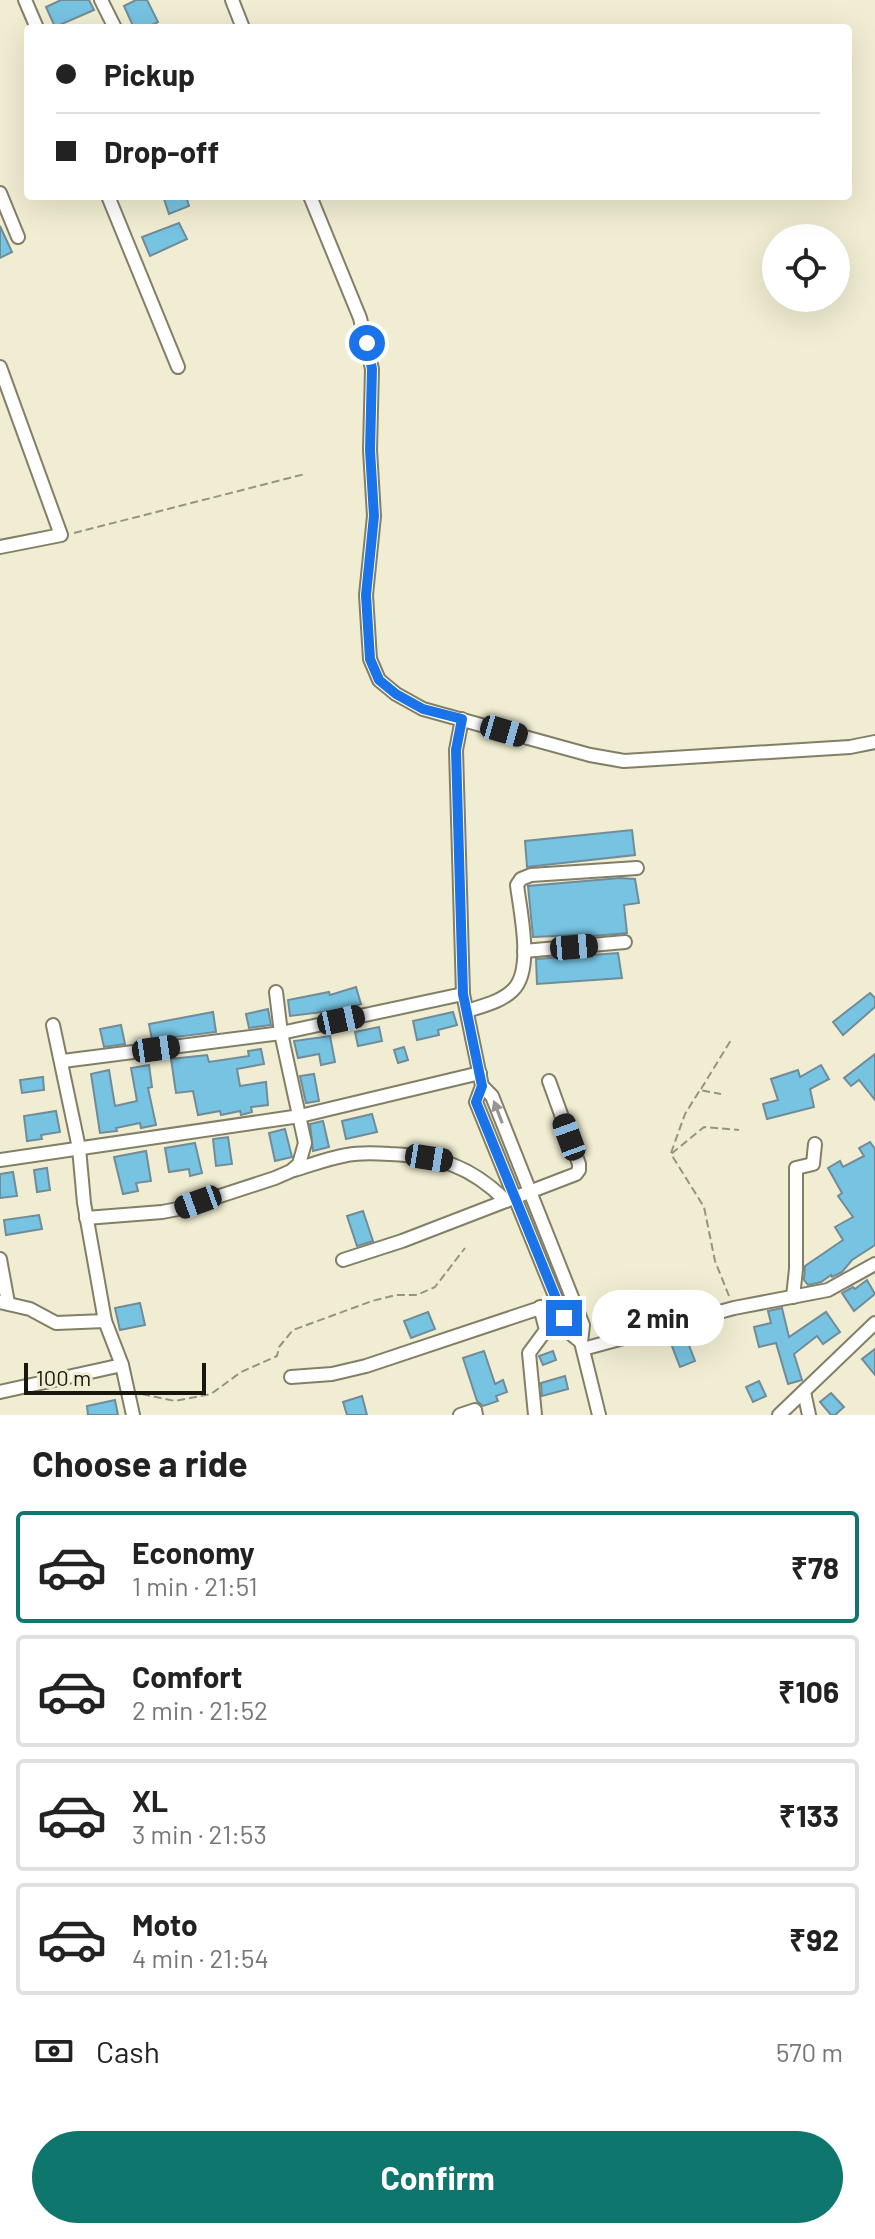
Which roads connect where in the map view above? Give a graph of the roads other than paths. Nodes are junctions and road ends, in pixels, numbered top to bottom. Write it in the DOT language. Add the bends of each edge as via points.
graph roads {
  1 [pos="25,0"];
  2 [pos="101,0"];
  3 [pos="232,0"];
  4 [pos="35,24"];
  5 [pos="113,24"];
  6 [pos="241,24"];
  7 [pos="0,193"];
  8 [pos="110,200"];
  9 [pos="312,200"];
  10 [pos="18,237"];
  11 [pos="0,367"];
  12 [pos="178,367"];
  13 [pos="0,547"];
  14 [pos="461,722"];
  15 [pos="875,742"];
  16 [pos="637,868"];
  17 [pos="625,942"];
  18 [pos="524,951"];
  19 [pos="276,992"];
  20 [pos="463,994"];
  21 [pos="467,1011"];
  22 [pos="53,1025"];
  23 [pos="281,1033"];
  24 [pos="63,1061"];
  25 [pos="481,1079"];
  26 [pos="549,1081"];
  27 [pos="300,1116"];
  28 [pos="815,1144"];
  29 [pos="79,1148"];
  30 [pos="0,1160"];
  31 [pos="291,1171"];
  32 [pos="529,1192"];
  33 [pos="511,1199"];
  34 [pos="86,1218"];
  35 [pos="0,1259"];
  36 [pos="343,1260"];
  37 [pos="875,1264"];
  38 [pos="793,1297"];
  39 [pos="4,1302"];
  40 [pos="558,1302"];
  41 [pos="540,1307"];
  42 [pos="564,1318"];
  43 [pos="105,1321"];
  44 [pos="546,1323"];
  45 [pos="875,1323"];
  46 [pos="582,1346"];
  47 [pos="122,1365"];
  48 [pos="291,1377"];
  49 [pos="0,1392"];
  50 [pos="804,1392"];
  51 [pos="133,1415"];
  52 [pos="460,1415"];
  53 [pos="476,1415"];
  54 [pos="535,1415"];
  55 [pos="599,1415"];
  56 [pos="779,1415"];
  57 [pos="809,1415"];
  1 -- 4 [label="street"];
  2 -- 5 [label="street"];
  3 -- 6 [label="street"];
  7 -- 10 [label="street"];
  8 -- 12 [label="street"];
  9 -- 14 [label="street" via="360,318 372,369 374,516 366,595 370,659 379,680 396,694"];
  11 -- 13 [label="street" via="61,535"];
  14 -- 15 [label="street" via="624,761"];
  14 -- 20 [label="street" via="457,740"];
  16 -- 18 [label="street" via="521,879 517,885"];
  17 -- 18 [label="street"];
  18 -- 21 [label="street" via="522,975 514,990"];
  19 -- 23 [label="street"];
  20 -- 21 [label="street"];
  20 -- 23 [label="street"];
  21 -- 25 [label="street"];
  22 -- 24 [label="street"];
  23 -- 24 [label="street"];
  23 -- 27 [label="street"];
  24 -- 29 [label="street"];
  25 -- 27 [label="street"];
  32 -- 25 [label="street, one-way"];
  25 -- 33 [label="street" via="476,1102"];
  26 -- 32 [label="street" via="579,1170"];
  27 -- 29 [label="street"];
  27 -- 31 [label="street" via="305,1143 299,1164"];
  28 -- 38 [label="street" via="813,1164 796,1168"];
  29 -- 30 [label="street"];
  29 -- 34 [label="street"];
  31 -- 33 [label="street" via="348,1154 411,1155 448,1161"];
  31 -- 34 [label="street" via="183,1208"];
  32 -- 33 [label="street"];
  32 -- 46 [label="street" via="583,1325"];
  33 -- 36 [label="street"];
  33 -- 40 [label="street"];
  34 -- 43 [label="street"];
  35 -- 39 [label="street"];
  37 -- 38 [label="street" via="828,1290"];
  38 -- 46 [label="street"];
  39 -- 43 [label="street" via="56,1323"];
  40 -- 41 [label="street"];
  40 -- 42 [label="street"];
  41 -- 44 [label="street"];
  41 -- 48 [label="street" via="366,1366"];
  42 -- 44 [label="street"];
  42 -- 46 [label="street"];
  43 -- 47 [label="street"];
  44 -- 54 [label="street" via="529,1353"];
  45 -- 50 [label="street"];
  46 -- 55 [label="street"];
  47 -- 49 [label="street"];
  47 -- 51 [label="street"];
  50 -- 56 [label="street"];
  50 -- 57 [label="street"];
  52 -- 53 [label="street" via="475,1410"];
}
